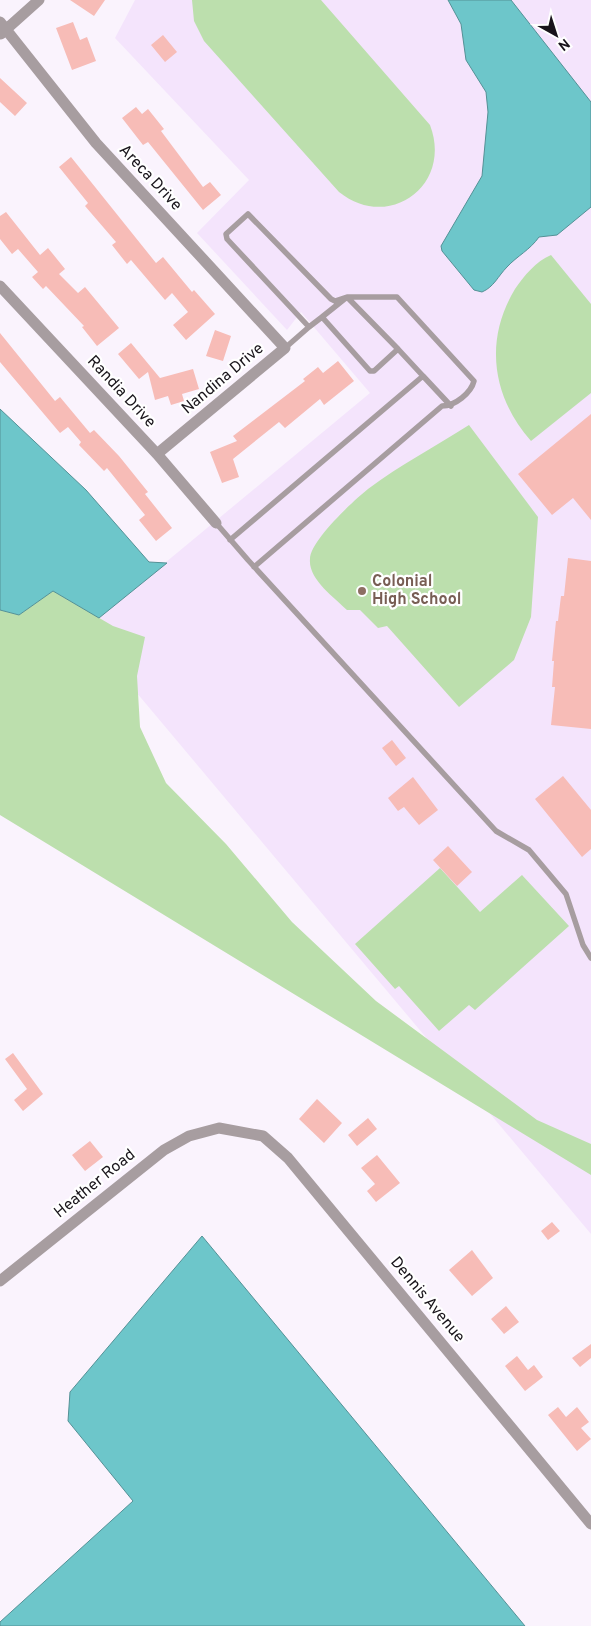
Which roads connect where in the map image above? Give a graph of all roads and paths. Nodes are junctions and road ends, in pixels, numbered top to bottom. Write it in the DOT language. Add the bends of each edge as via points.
graph roads {
  1 [pos="38,0"];
  2 [pos="2,29"];
  3 [pos="0,286"];
  4 [pos="347,297"];
  5 [pos="322,317"];
  6 [pos="310,327"];
  7 [pos="285,348"];
  8 [pos="398,349"];
  9 [pos="423,376"];
  10 [pos="451,406"];
  11 [pos="157,454"];
  12 [pos="216,522"];
  13 [pos="230,540"];
  14 [pos="254,567"];
  15 [pos="591,958"];
  16 [pos="219,1128"];
  17 [pos="0,1281"];
  18 [pos="591,1524"];
  1 -- 2 [label="street"];
  2 -- 7 [label="street, Areca Drive" via="96,143"];
  3 -- 11 [label="street, Randia Drive"];
  4 -- 5 [label="lane"];
  4 -- 6 [label="lane" via="335,301 330,299 248,214 226,234 227,239"];
  4 -- 8 [label="lane"];
  4 -- 10 [label="lane" via="397,297 400,300 474,381 472,388"];
  5 -- 6 [label="lane"];
  5 -- 8 [label="lane" via="370,370 374,371"];
  6 -- 7 [label="lane"];
  7 -- 11 [label="street, Nandina Drive"];
  8 -- 9 [label="lane"];
  9 -- 10 [label="lane"];
  9 -- 13 [label="lane"];
  10 -- 14 [label="lane" via="442,406"];
  11 -- 12 [label="street, Randia Drive"];
  12 -- 13 [label="lane"];
  13 -- 14 [label="lane"];
  14 -- 15 [label="lane" via="496,831 529,850 566,894"];
  16 -- 17 [label="street, Heather Road" via="189,1136 164,1150"];
  16 -- 18 [label="street, Dennis Avenue" via="263,1136 288,1158"];
}
